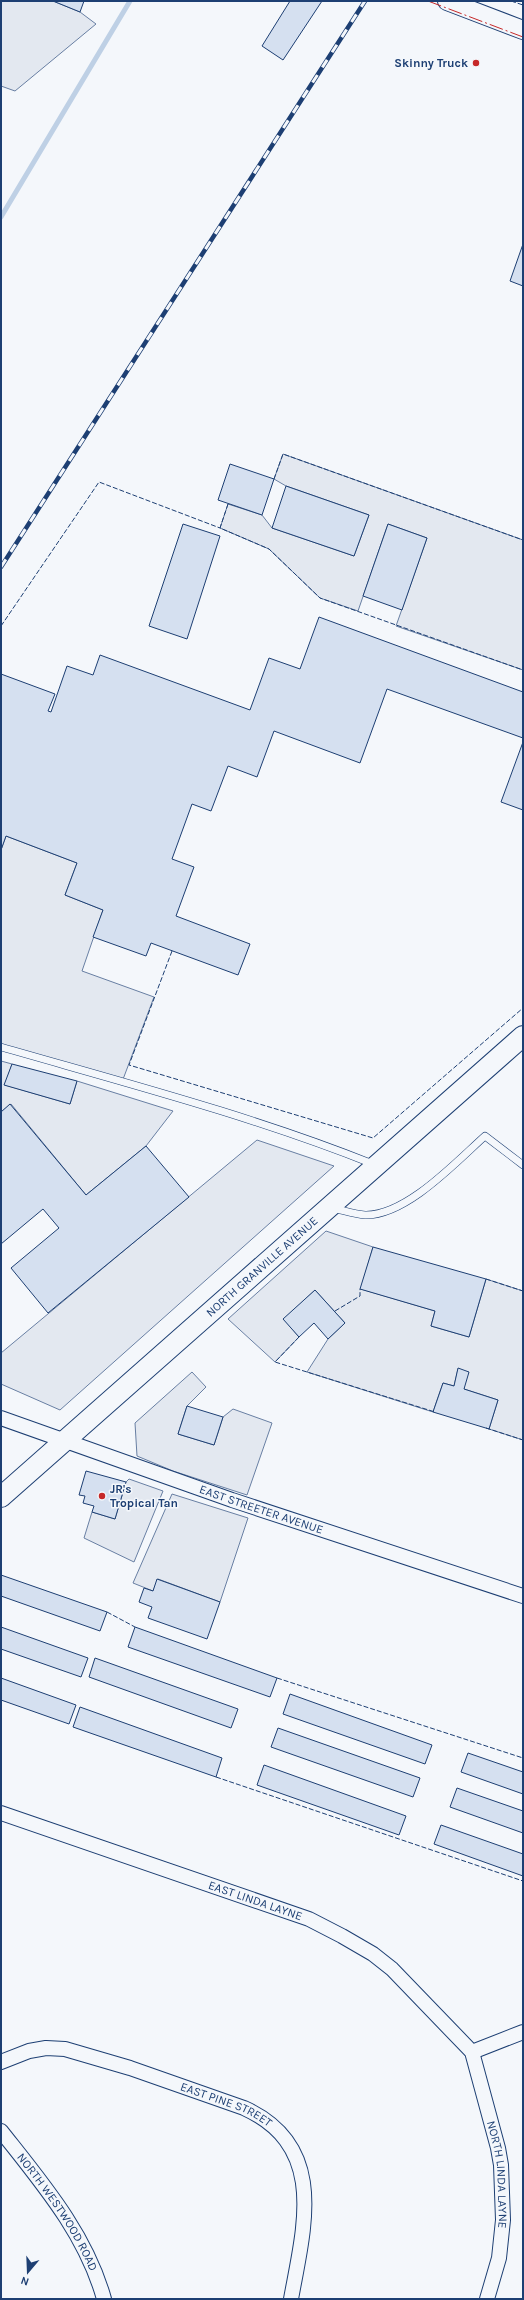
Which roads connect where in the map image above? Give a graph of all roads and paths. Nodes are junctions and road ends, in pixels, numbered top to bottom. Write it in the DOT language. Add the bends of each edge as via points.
graph roads {
  1 [pos="447,1"];
  2 [pos="523,30"];
  3 [pos="523,1036"];
  4 [pos="1,1047"];
  5 [pos="523,1165"];
  6 [pos="377,1166"];
  7 [pos="330,1207"];
  8 [pos="1,1418"];
  9 [pos="65,1440"];
  10 [pos="1,1497"];
  11 [pos="523,1596"];
  12 [pos="1,1813"];
  13 [pos="523,2032"];
  14 [pos="472,2052"];
  15 [pos="1,2062"];
  16 [pos="1,2131"];
  17 [pos="104,2299"];
  18 [pos="291,2299"];
  19 [pos="487,2299"];
  1 -- 2 [label="street"];
  3 -- 6 [label="main road, NORTH GRANVILLE AVENUE"];
  4 -- 6 [label="lane" via="322,1144"];
  5 -- 7 [label="lane" via="485,1136 401,1205 365,1215"];
  6 -- 7 [label="main road, NORTH GRANVILLE AVENUE"];
  7 -- 9 [label="main road, NORTH GRANVILLE AVENUE"];
  8 -- 9 [label="street, EAST STREETER AVENUE"];
  9 -- 10 [label="main road, NORTH GRANVILLE AVENUE"];
  9 -- 11 [label="street, EAST STREETER AVENUE" via="221,1496"];
  12 -- 14 [label="street, EAST LINDA LAYNE" via="309,1920 342,1936 373,1954 392,1969"];
  13 -- 14 [label="street"];
  14 -- 19 [label="street, NORTH LINDA LAYNE" via="498,2148 502,2184 503,2220 499,2258"];
  15 -- 18 [label="street, EAST PINE STREET" via="29,2051 46,2048 65,2049 130,2068 260,2115 290,2146 303,2175 306,2197 304,2224"];
  16 -- 17 [label="street, NORTH WESTWOOD ROAD" via="67,2218 87,2253"];
}
